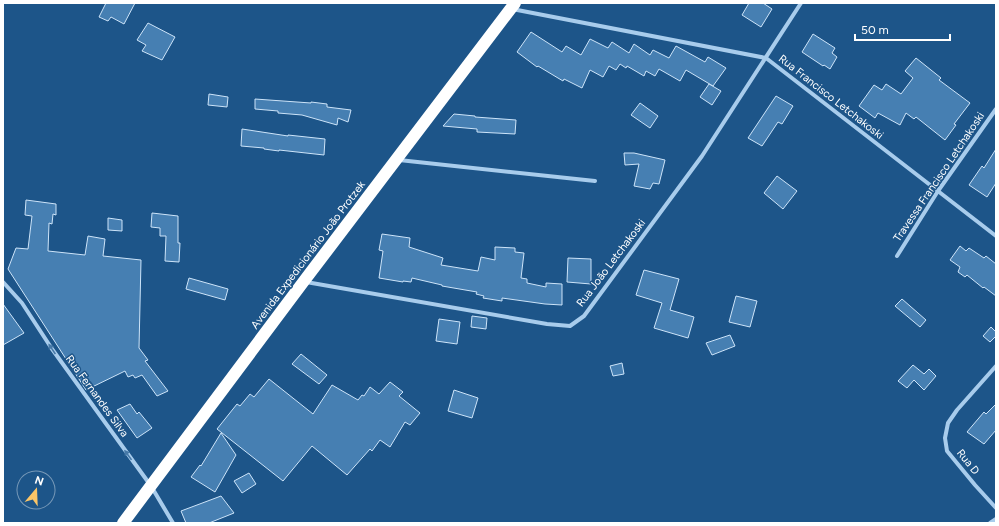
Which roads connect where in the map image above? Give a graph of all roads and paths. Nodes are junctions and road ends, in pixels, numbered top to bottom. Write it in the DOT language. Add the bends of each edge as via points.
graph roads {
  1 [pos="801,3"];
  2 [pos="513,6"];
  3 [pos="766,58"];
  4 [pos="996,109"];
  5 [pos="396,160"];
  6 [pos="595,181"];
  7 [pos="938,191"];
  8 [pos="996,236"];
  9 [pos="897,256"];
  10 [pos="3,282"];
  11 [pos="304,282"];
  12 [pos="996,366"];
  13 [pos="151,486"];
  14 [pos="996,508"];
  15 [pos="996,519"];
  16 [pos="123,523"];
  17 [pos="173,523"];
  18 [pos="990,523"];
  1 -- 3 [label="street, Rua João Letchakoski"];
  2 -- 3 [label="street, Rua Francisco Letchakoski"];
  2 -- 5 [label="highway, Avenida Expedicionário João Protzek"];
  3 -- 7 [label="street, Rua Francisco Letchakoski"];
  3 -- 11 [label="street, Rua João Letchakoski" via="702,156 584,316 570,326 539,323"];
  4 -- 7 [label="street, Travessa Francisco Letchakoski"];
  5 -- 6 [label="street"];
  5 -- 11 [label="highway, Avenida Expedicionário João Protzek"];
  7 -- 8 [label="street, Rua Francisco Letchakoski"];
  7 -- 9 [label="street, Travessa Francisco Letchakoski"];
  13 -- 10 [label="street, Rua Fernandes Silva, one-way" via="22,303"];
  11 -- 13 [label="highway, Avenida Expedicionário João Protzek"];
  12 -- 14 [label="street, Rua D" via="957,410 948,423 945,438 947,451"];
  13 -- 16 [label="highway, Avenida Expedicionário João Protzek"];
  13 -- 17 [label="street, Rua Fernandes Silva"];
  15 -- 18 [label="street"];
}
